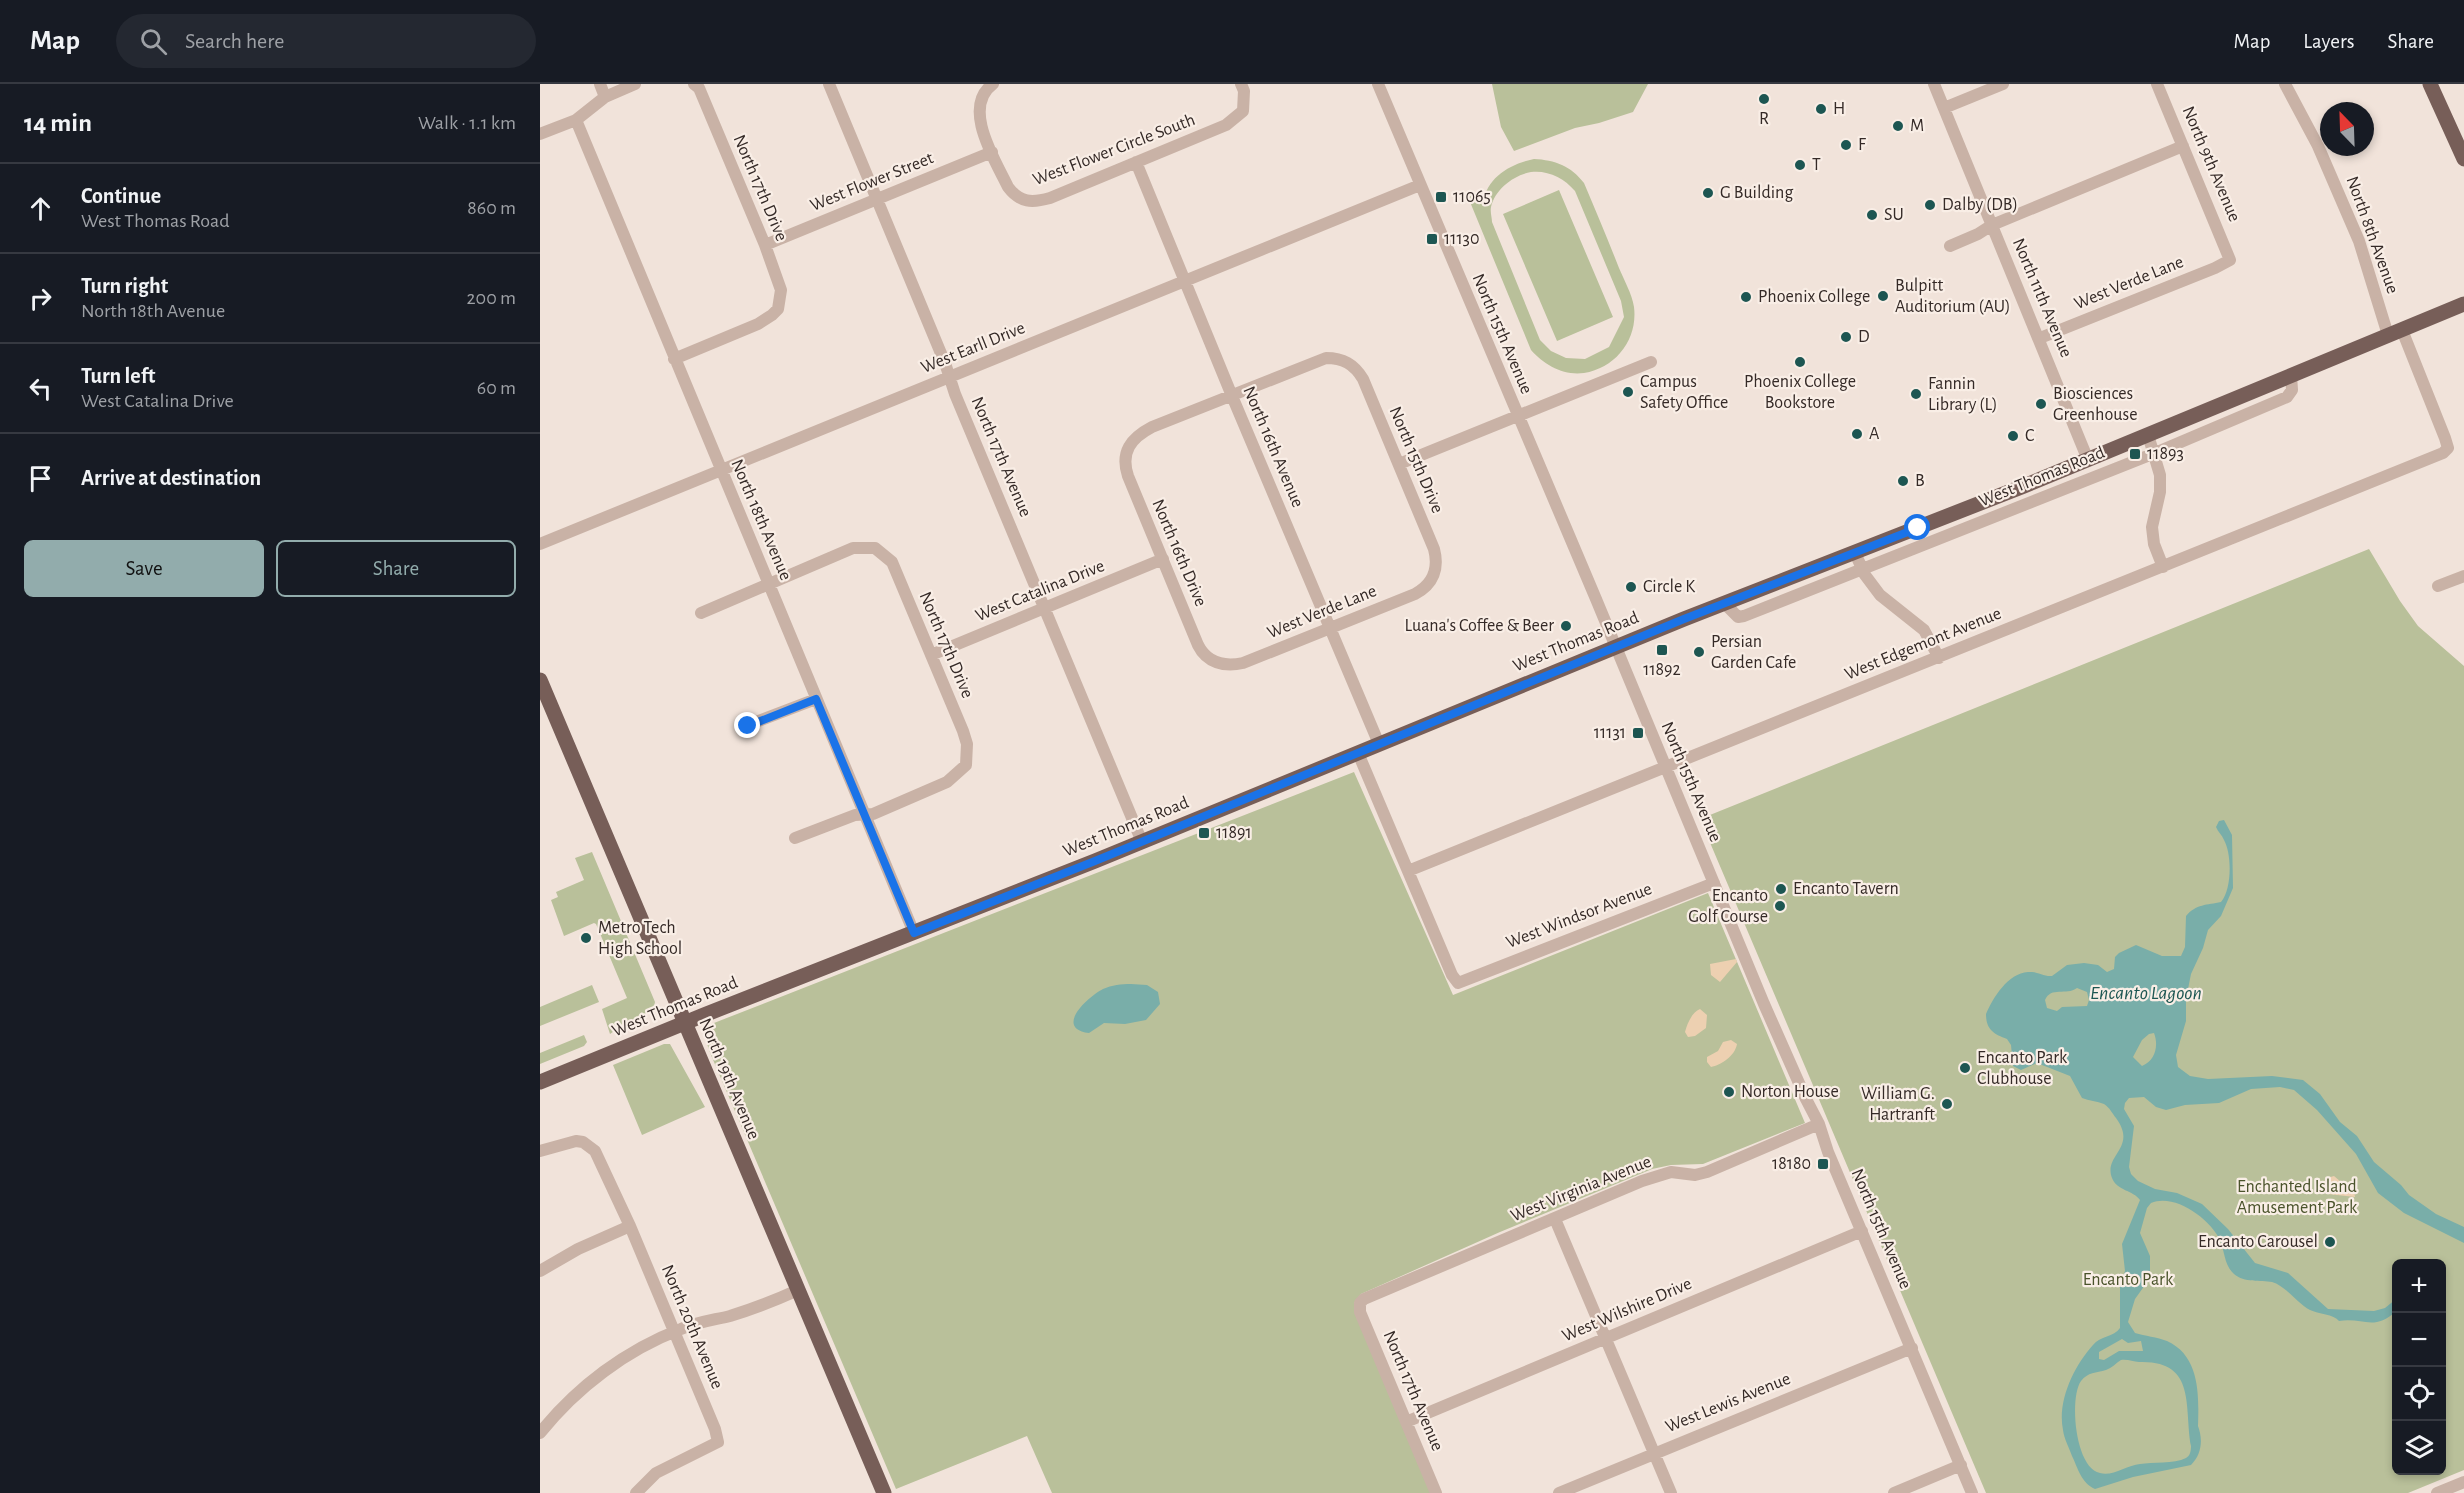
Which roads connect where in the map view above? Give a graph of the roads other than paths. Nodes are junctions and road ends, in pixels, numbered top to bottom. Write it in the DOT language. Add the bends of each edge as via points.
graph roads {
  1 [pos="600,84"];
  2 [pos="634,84"];
  3 [pos="694,84"];
  4 [pos="829,84"];
  5 [pos="993,84"];
  6 [pos="1241,84"];
  7 [pos="1378,84"];
  8 [pos="1934,84"];
  9 [pos="2003,84"];
  10 [pos="2157,84"];
  11 [pos="2285,84"];
  12 [pos="2430,84"];
  13 [pos="605,97"];
  14 [pos="1944,108"];
  15 [pos="576,120"];
  16 [pos="540,134"];
  17 [pos="2183,146"];
  18 [pos="992,152"];
  19 [pos="2464,159"];
  20 [pos="1136,162"];
  21 [pos="1420,185"];
  22 [pos="877,200"];
  23 [pos="1992,225"];
  24 [pos="765,245"];
  25 [pos="1950,246"];
  26 [pos="2230,260"];
  27 [pos="1185,282"];
  28 [pos="2464,304"];
  29 [pos="2395,332"];
  30 [pos="2040,338"];
  31 [pos="674,359"];
  32 [pos="1651,362"];
  33 [pos="2291,375"];
  34 [pos="950,377"];
  35 [pos="1232,396"];
  36 [pos="1517,416"];
  37 [pos="2148,435"];
  38 [pos="2448,448"];
  39 [pos="2155,453"];
  40 [pos="2088,459"];
  41 [pos="1399,464"];
  42 [pos="720,470"];
  43 [pos="540,544"];
  44 [pos="1855,554"];
  45 [pos="1163,560"];
  46 [pos="2163,567"];
  47 [pos="1863,569"];
  48 [pos="2464,576"];
  49 [pos="1431,580"];
  50 [pos="768,585"];
  51 [pos="2438,586"];
  52 [pos="1725,604"];
  53 [pos="1044,608"];
  54 [pos="702,613"];
  55 [pos="1329,628"];
  56 [pos="1616,647"];
  57 [pos="931,655"];
  58 [pos="1939,657"];
  59 [pos="1221,664"];
  60 [pos="540,680"];
  61 [pos="816,699"];
  62 [pos="748,726"];
  63 [pos="1380,744"];
  64 [pos="1358,753"];
  65 [pos="1664,766"];
  66 [pos="863,814"];
  67 [pos="795,838"];
  68 [pos="1142,842"];
  69 [pos="1408,871"];
  70 [pos="1714,883"];
  71 [pos="914,933"];
  72 [pos="684,1023"];
  73 [pos="540,1082"];
  74 [pos="1819,1124"];
  75 [pos="540,1151"];
  76 [pos="1555,1219"];
  77 [pos="630,1226"];
  78 [pos="1862,1231"];
  79 [pos="540,1271"];
  80 [pos="798,1290"];
  81 [pos="1360,1303"];
  82 [pos="674,1332"];
  83 [pos="1606,1338"];
  84 [pos="1912,1348"];
  85 [pos="1406,1422"];
  86 [pos="540,1433"];
  87 [pos="1654,1453"];
  88 [pos="1961,1465"];
  89 [pos="2464,1482"];
  90 [pos="636,1493"];
  91 [pos="884,1493"];
  92 [pos="1436,1493"];
  93 [pos="1559,1493"];
  94 [pos="1671,1493"];
  95 [pos="1894,1493"];
  96 [pos="1972,1493"];
  97 [pos="2436,1493"];
  1 -- 13 [label="street"];
  2 -- 13 [label="street"];
  3 -- 24 [label="street, North 17th Drive"];
  4 -- 22 [label="street, North 17th Avenue"];
  5 -- 18 [label="street" via="982,96 978,116"];
  6 -- 20 [label="street, West Flower Circle South" via="1245,104 1236,119"];
  7 -- 21 [label="street, North 15th Avenue"];
  8 -- 14 [label="street, North 11th Avenue"];
  9 -- 14 [label="street"];
  10 -- 17 [label="street, North 9th Avenue"];
  11 -- 29 [label="street, North 8th Avenue" via="2318,147"];
  12 -- 19 [label="main road"];
  13 -- 15 [label="street"];
  14 -- 23 [label="street, North 11th Avenue"];
  15 -- 16 [label="street"];
  15 -- 31 [label="street, North 18th Avenue"];
  17 -- 23 [label="street"];
  17 -- 26 [label="street, North 9th Avenue"];
  18 -- 20 [label="street, West Flower Circle South" via="1008,187 1027,202 1050,198"];
  18 -- 22 [label="street, West Flower Street"];
  20 -- 27 [label="street, North 16th Avenue"];
  21 -- 27 [label="street, West Earll Drive"];
  21 -- 36 [label="street, North 15th Avenue"];
  22 -- 24 [label="street, West Flower Street"];
  22 -- 34 [label="street, North 17th Avenue"];
  23 -- 25 [label="street"];
  23 -- 30 [label="street, North 11th Avenue"];
  24 -- 31 [label="street, North 17th Drive" via="782,290 778,309 758,324"];
  26 -- 30 [label="street, West Verde Lane"];
  27 -- 34 [label="street, West Earll Drive"];
  27 -- 35 [label="street, North 16th Avenue"];
  28 -- 29 [label="main road, West Thomas Road"];
  29 -- 33 [label="main road, West Thomas Road"];
  29 -- 38 [label="street, North 8th Avenue"];
  30 -- 40 [label="street, North 11th Avenue"];
  31 -- 42 [label="street, North 18th Avenue"];
  32 -- 36 [label="street"];
  33 -- 37 [label="main road, West Thomas Road"];
  33 -- 39 [label="street, West Thomas Road" via="2292,390 2287,397"];
  34 -- 42 [label="street, West Earll Drive"];
  34 -- 53 [label="street, North 17th Avenue"];
  35 -- 41 [label="street, North 15th Drive" via="1318,360 1345,361 1363,379"];
  35 -- 45 [label="street, North 16th Drive" via="1152,427 1129,445 1125,467"];
  35 -- 55 [label="street, North 16th Avenue"];
  36 -- 41 [label="street"];
  36 -- 56 [label="street, North 15th Avenue"];
  37 -- 39 [label="street"];
  37 -- 40 [label="main road, West Thomas Road"];
  38 -- 46 [label="street, West Edgemont Avenue"];
  39 -- 46 [label="street" via="2160,492 2152,527"];
  39 -- 47 [label="street, West Thomas Road"];
  40 -- 44 [label="main road, West Thomas Road"];
  41 -- 49 [label="street, North 15th Drive" via="1434,549 1436,563"];
  42 -- 43 [label="street, West Earll Drive"];
  42 -- 50 [label="street, North 18th Avenue"];
  44 -- 47 [label="street"];
  44 -- 52 [label="main road, West Thomas Road"];
  45 -- 53 [label="street, West Catalina Drive"];
  45 -- 59 [label="street, North 16th Drive" via="1201,651"];
  46 -- 58 [label="street, West Edgemont Avenue"];
  47 -- 52 [label="street, West Thomas Road" via="1744,616 1738,617"];
  47 -- 58 [label="street" via="1880,595 1924,630"];
  48 -- 51 [label="street"];
  49 -- 55 [label="street, West Verde Lane" via="1415,594"];
  50 -- 54 [label="street"];
  50 -- 57 [label="street, North 17th Drive" via="853,548 874,548 892,562"];
  50 -- 61 [label="street, North 18th Avenue"];
  52 -- 56 [label="main road, West Thomas Road"];
  53 -- 57 [label="street, West Catalina Drive"];
  53 -- 68 [label="street, North 17th Avenue"];
  55 -- 59 [label="street, West Verde Lane" via="1243,663"];
  55 -- 63 [label="street, North 16th Avenue"];
  56 -- 63 [label="main road, West Thomas Road"];
  56 -- 65 [label="street, North 15th Avenue"];
  57 -- 66 [label="street, North 17th Drive" via="967,744 966,765 947,782 873,814"];
  58 -- 65 [label="street, West Edgemont Avenue"];
  60 -- 72 [label="main road, North 19th Avenue"];
  61 -- 62 [label="street"];
  61 -- 66 [label="street, North 18th Avenue"];
  63 -- 64 [label="main road, West Thomas Road"];
  64 -- 68 [label="main road, West Thomas Road"];
  64 -- 69 [label="street"];
  65 -- 69 [label="street, West Edgemont Avenue"];
  65 -- 70 [label="street, North 15th Avenue"];
  66 -- 67 [label="street"];
  66 -- 71 [label="street, North 18th Avenue"];
  68 -- 71 [label="main road, West Thomas Road"];
  69 -- 70 [label="street, West Windsor Avenue" via="1458,983"];
  70 -- 74 [label="street, North 15th Avenue"];
  71 -- 72 [label="main road, West Thomas Road"];
  72 -- 73 [label="main road, West Thomas Road"];
  72 -- 80 [label="main road, North 19th Avenue"];
  74 -- 76 [label="street, West Virginia Avenue" via="1707,1172 1659,1175"];
  74 -- 78 [label="street, North 15th Avenue"];
  75 -- 77 [label="street, North 20th Avenue" via="563,1143 583,1142 595,1151"];
  76 -- 81 [label="street, West Virginia Avenue"];
  76 -- 83 [label="street"];
  77 -- 79 [label="street"];
  77 -- 82 [label="street, North 20th Avenue"];
  78 -- 83 [label="street, West Wilshire Drive"];
  78 -- 84 [label="street, North 15th Avenue"];
  80 -- 82 [label="street" via="749,1310"];
  80 -- 91 [label="main road, North 19th Avenue"];
  81 -- 85 [label="street, North 17th Avenue" via="1359,1312"];
  82 -- 86 [label="street" via="601,1373"];
  82 -- 90 [label="street, North 20th Avenue" via="717,1442 656,1473"];
  83 -- 85 [label="street, West Wilshire Drive"];
  83 -- 87 [label="street"];
  84 -- 87 [label="street, West Lewis Avenue"];
  84 -- 88 [label="street, North 15th Avenue"];
  85 -- 92 [label="street, North 17th Avenue"];
  87 -- 93 [label="street, West Lewis Avenue"];
  87 -- 94 [label="street"];
  88 -- 95 [label="street"];
  88 -- 96 [label="street, North 15th Avenue"];
  89 -- 97 [label="street"];
}
